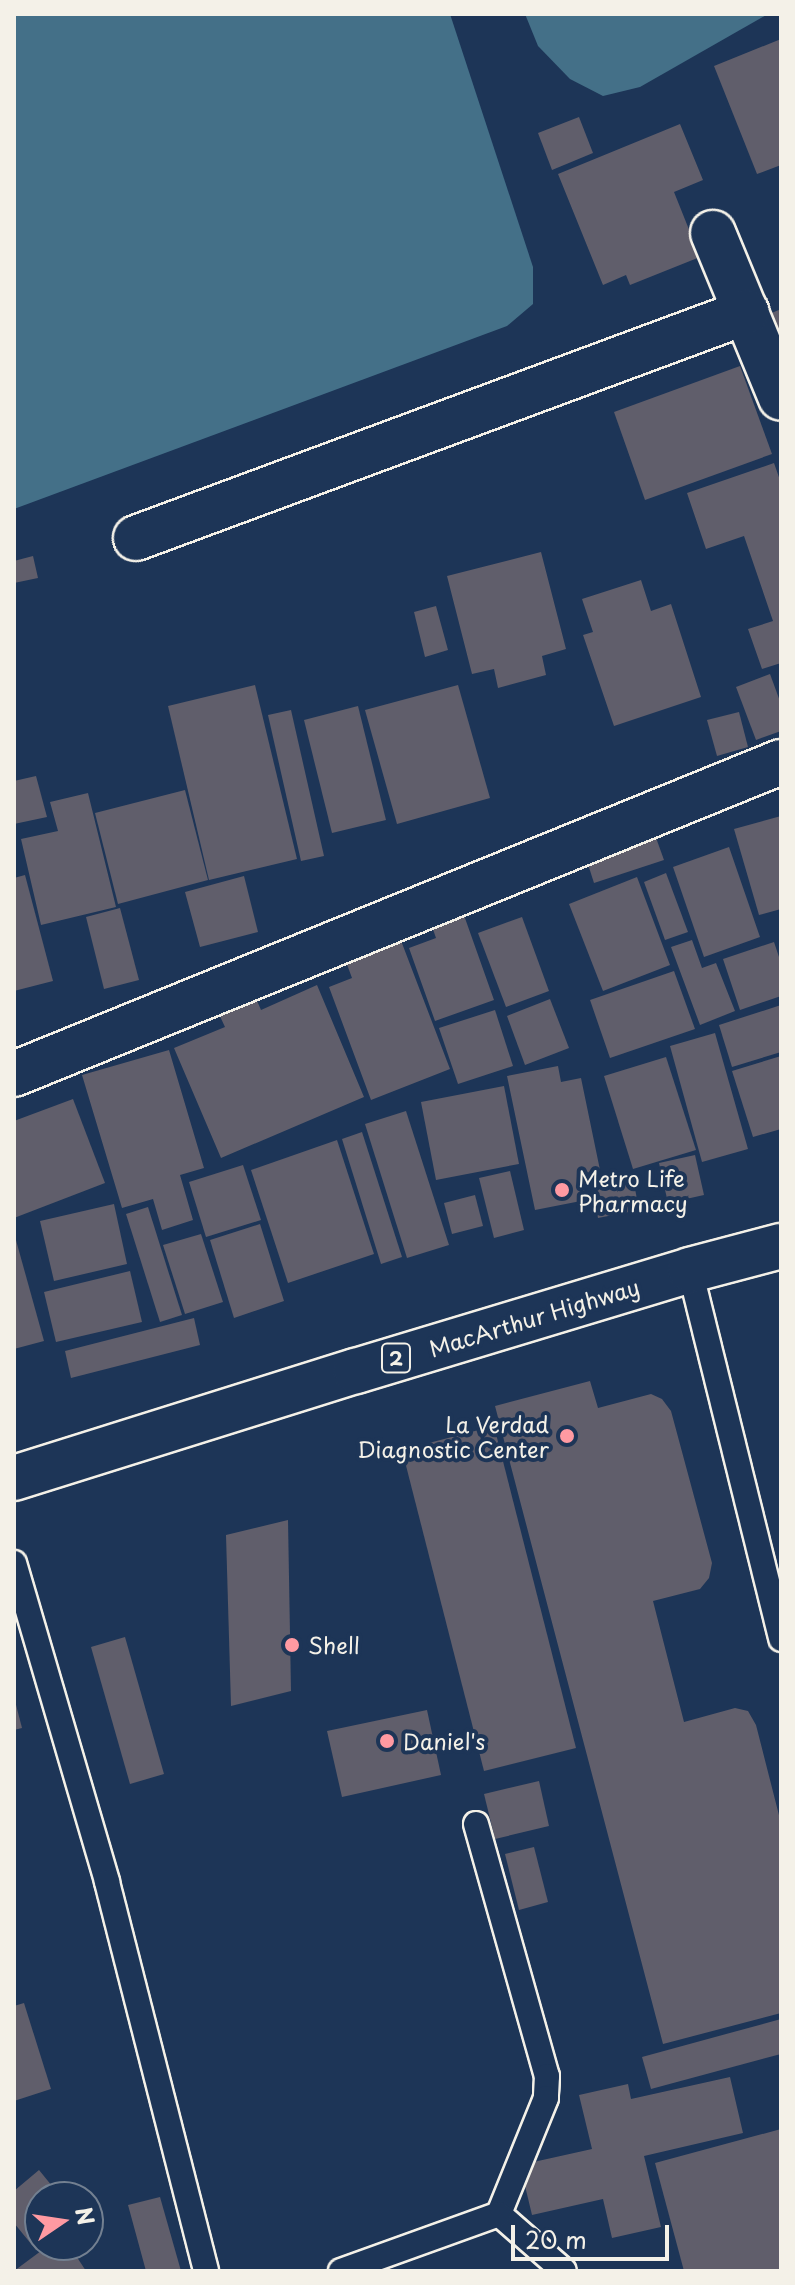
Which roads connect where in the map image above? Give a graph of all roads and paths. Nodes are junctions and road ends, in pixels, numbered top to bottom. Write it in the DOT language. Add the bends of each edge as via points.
graph roads {
  1 [pos="713,233"];
  2 [pos="746,312"];
  3 [pos="781,398"];
  4 [pos="136,538"];
  5 [pos="781,762"];
  6 [pos="14,1074"];
  7 [pos="781,1246"];
  8 [pos="690,1270"];
  9 [pos="14,1478"];
  10 [pos="14,1563"];
  11 [pos="781,1639"];
  12 [pos="476,1824"];
  13 [pos="499,2214"];
  14 [pos="206,2271"];
  15 [pos="341,2271"];
  16 [pos="564,2271"];
  1 -- 2 [label="main road"];
  2 -- 3 [label="main road"];
  2 -- 4 [label="main road"];
  5 -- 6 [label="main road"];
  7 -- 8 [label="main road, MacArthur Highway / 2"];
  8 -- 9 [label="main road, MacArthur Highway / 2"];
  8 -- 11 [label="lane"];
  10 -- 14 [label="lane" via="107,1882"];
  12 -- 13 [label="lane" via="547,2076 546,2098"];
  13 -- 15 [label="lane"];
  13 -- 16 [label="lane"];
}
